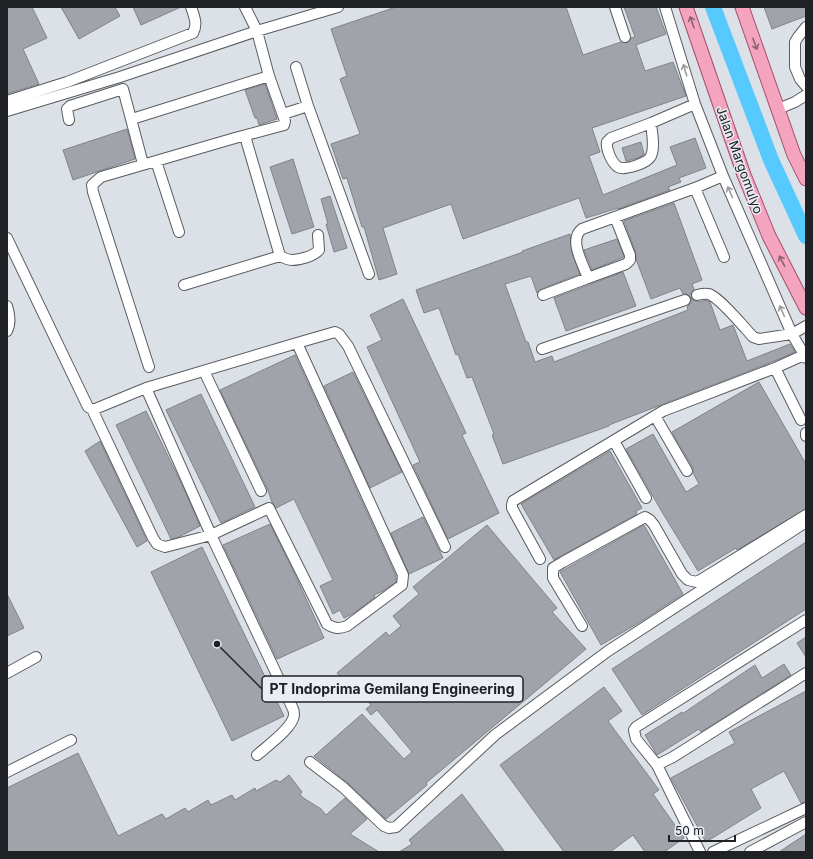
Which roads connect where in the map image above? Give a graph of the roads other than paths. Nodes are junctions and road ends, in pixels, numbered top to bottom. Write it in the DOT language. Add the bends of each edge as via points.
graph roads {
  1 [pos="191,7"];
  2 [pos="245,7"];
  3 [pos="338,7"];
  4 [pos="615,7"];
  5 [pos="665,7"];
  6 [pos="686,7"];
  7 [pos="742,7"];
  8 [pos="806,27"];
  9 [pos="257,31"];
  10 [pos="625,37"];
  11 [pos="296,67"];
  12 [pos="269,76"];
  13 [pos="120,77"];
  14 [pos="806,86"];
  15 [pos="123,89"];
  16 [pos="806,95"];
  17 [pos="7,101"];
  18 [pos="695,104"];
  19 [pos="308,106"];
  20 [pos="778,109"];
  21 [pos="7,111"];
  22 [pos="283,114"];
  23 [pos="132,119"];
  24 [pos="69,120"];
  25 [pos="651,123"];
  26 [pos="245,136"];
  27 [pos="156,161"];
  28 [pos="143,164"];
  29 [pos="723,176"];
  30 [pos="806,179"];
  31 [pos="695,188"];
  32 [pos="615,217"];
  33 [pos="179,232"];
  34 [pos="318,235"];
  35 [pos="7,238"];
  36 [pos="280,256"];
  37 [pos="724,256"];
  38 [pos="369,274"];
  39 [pos="588,278"];
  40 [pos="184,285"];
  41 [pos="542,295"];
  42 [pos="697,295"];
  43 [pos="685,300"];
  44 [pos="7,306"];
  45 [pos="806,308"];
  46 [pos="806,326"];
  47 [pos="7,331"];
  48 [pos="792,334"];
  49 [pos="297,343"];
  50 [pos="542,349"];
  51 [pos="805,357"];
  52 [pos="149,367"];
  53 [pos="775,368"];
  54 [pos="204,371"];
  55 [pos="146,388"];
  56 [pos="92,410"];
  57 [pos="655,416"];
  58 [pos="801,420"];
  59 [pos="614,441"];
  60 [pos="688,472"];
  61 [pos="261,491"];
  62 [pos="646,498"];
  63 [pos="806,515"];
  64 [pos="806,522"];
  65 [pos="211,535"];
  66 [pos="445,547"];
  67 [pos="540,559"];
  68 [pos="806,620"];
  69 [pos="582,626"];
  70 [pos="36,657"];
  71 [pos="806,673"];
  72 [pos="7,674"];
  73 [pos="71,740"];
  74 [pos="257,755"];
  75 [pos="310,762"];
  76 [pos="657,765"];
  77 [pos="7,772"];
  78 [pos="806,808"];
  79 [pos="806,822"];
  80 [pos="700,852"];
  81 [pos="713,852"];
  82 [pos="750,852"];
  1 -- 17 [label="lane" via="196,28 193,33 67,82"];
  2 -- 9 [label="lane"];
  3 -- 9 [label="lane"];
  4 -- 10 [label="lane"];
  18 -- 5 [label="lane, one-way"];
  45 -- 6 [label="main road, Jalan Margomulyo, one-way" via="769,236 744,175"];
  7 -- 20 [label="main road, one-way"];
  8 -- 14 [label="lane" via="795,42 795,67"];
  9 -- 12 [label="lane"];
  9 -- 13 [label="lane"];
  11 -- 19 [label="lane"];
  12 -- 22 [label="lane"];
  12 -- 23 [label="lane"];
  13 -- 15 [label="lane"];
  13 -- 21 [label="lane"];
  15 -- 23 [label="lane"];
  15 -- 24 [label="lane" via="70,106 67,109"];
  16 -- 20 [label="lane"];
  18 -- 25 [label="lane"];
  18 -- 29 [label="lane"];
  19 -- 22 [label="lane"];
  19 -- 38 [label="lane"];
  20 -- 30 [label="main road" via="794,155"];
  22 -- 26 [label="lane" via="284,125"];
  23 -- 28 [label="lane"];
  25 -- 25 [label="lane" via="611,138 607,142 606,147 617,166 624,168 645,163 651,158"];
  26 -- 27 [label="lane"];
  26 -- 36 [label="lane"];
  27 -- 28 [label="lane"];
  27 -- 33 [label="lane"];
  28 -- 52 [label="lane" via="101,176 92,185"];
  29 -- 31 [label="lane"];
  48 -- 29 [label="lane, one-way"];
  31 -- 32 [label="lane"];
  31 -- 37 [label="lane"];
  32 -- 39 [label="lane" via="577,232 577,247"];
  32 -- 39 [label="lane" via="630,260 626,264"];
  34 -- 36 [label="lane" via="319,250 315,254 292,261"];
  35 -- 56 [label="lane" via="86,404"];
  36 -- 40 [label="lane"];
  39 -- 41 [label="lane"];
  42 -- 48 [label="lane" via="710,294 717,299 753,337 759,339"];
  43 -- 50 [label="lane"];
  44 -- 47 [label="lane" via="10,325"];
  46 -- 48 [label="lane"];
  48 -- 51 [label="lane"];
  49 -- 54 [label="lane"];
  49 -- 65 [label="lane" via="403,575 402,585 347,626 334,628 327,624 269,508"];
  49 -- 66 [label="lane" via="335,332 348,346"];
  51 -- 53 [label="lane"];
  53 -- 57 [label="lane"];
  53 -- 58 [label="lane"];
  54 -- 55 [label="lane"];
  54 -- 61 [label="lane"];
  55 -- 56 [label="lane"];
  55 -- 65 [label="lane"];
  56 -- 65 [label="lane" via="157,544 165,547"];
  57 -- 59 [label="lane"];
  57 -- 60 [label="lane"];
  59 -- 62 [label="lane"];
  59 -- 67 [label="lane" via="513,501 512,508"];
  63 -- 69 [label="lane" via="697,582 688,580 682,574 654,525 645,518 553,568 553,578"];
  64 -- 75 [label="lane" via="608,651 495,735 396,826 384,826 344,788"];
  65 -- 74 [label="lane" via="293,709 291,723"];
  68 -- 76 [label="lane" via="636,727 636,739"];
  70 -- 72 [label="lane"];
  71 -- 76 [label="lane"];
  73 -- 77 [label="lane"];
  76 -- 80 [label="lane"];
  78 -- 81 [label="lane"];
  79 -- 82 [label="lane"];
}
